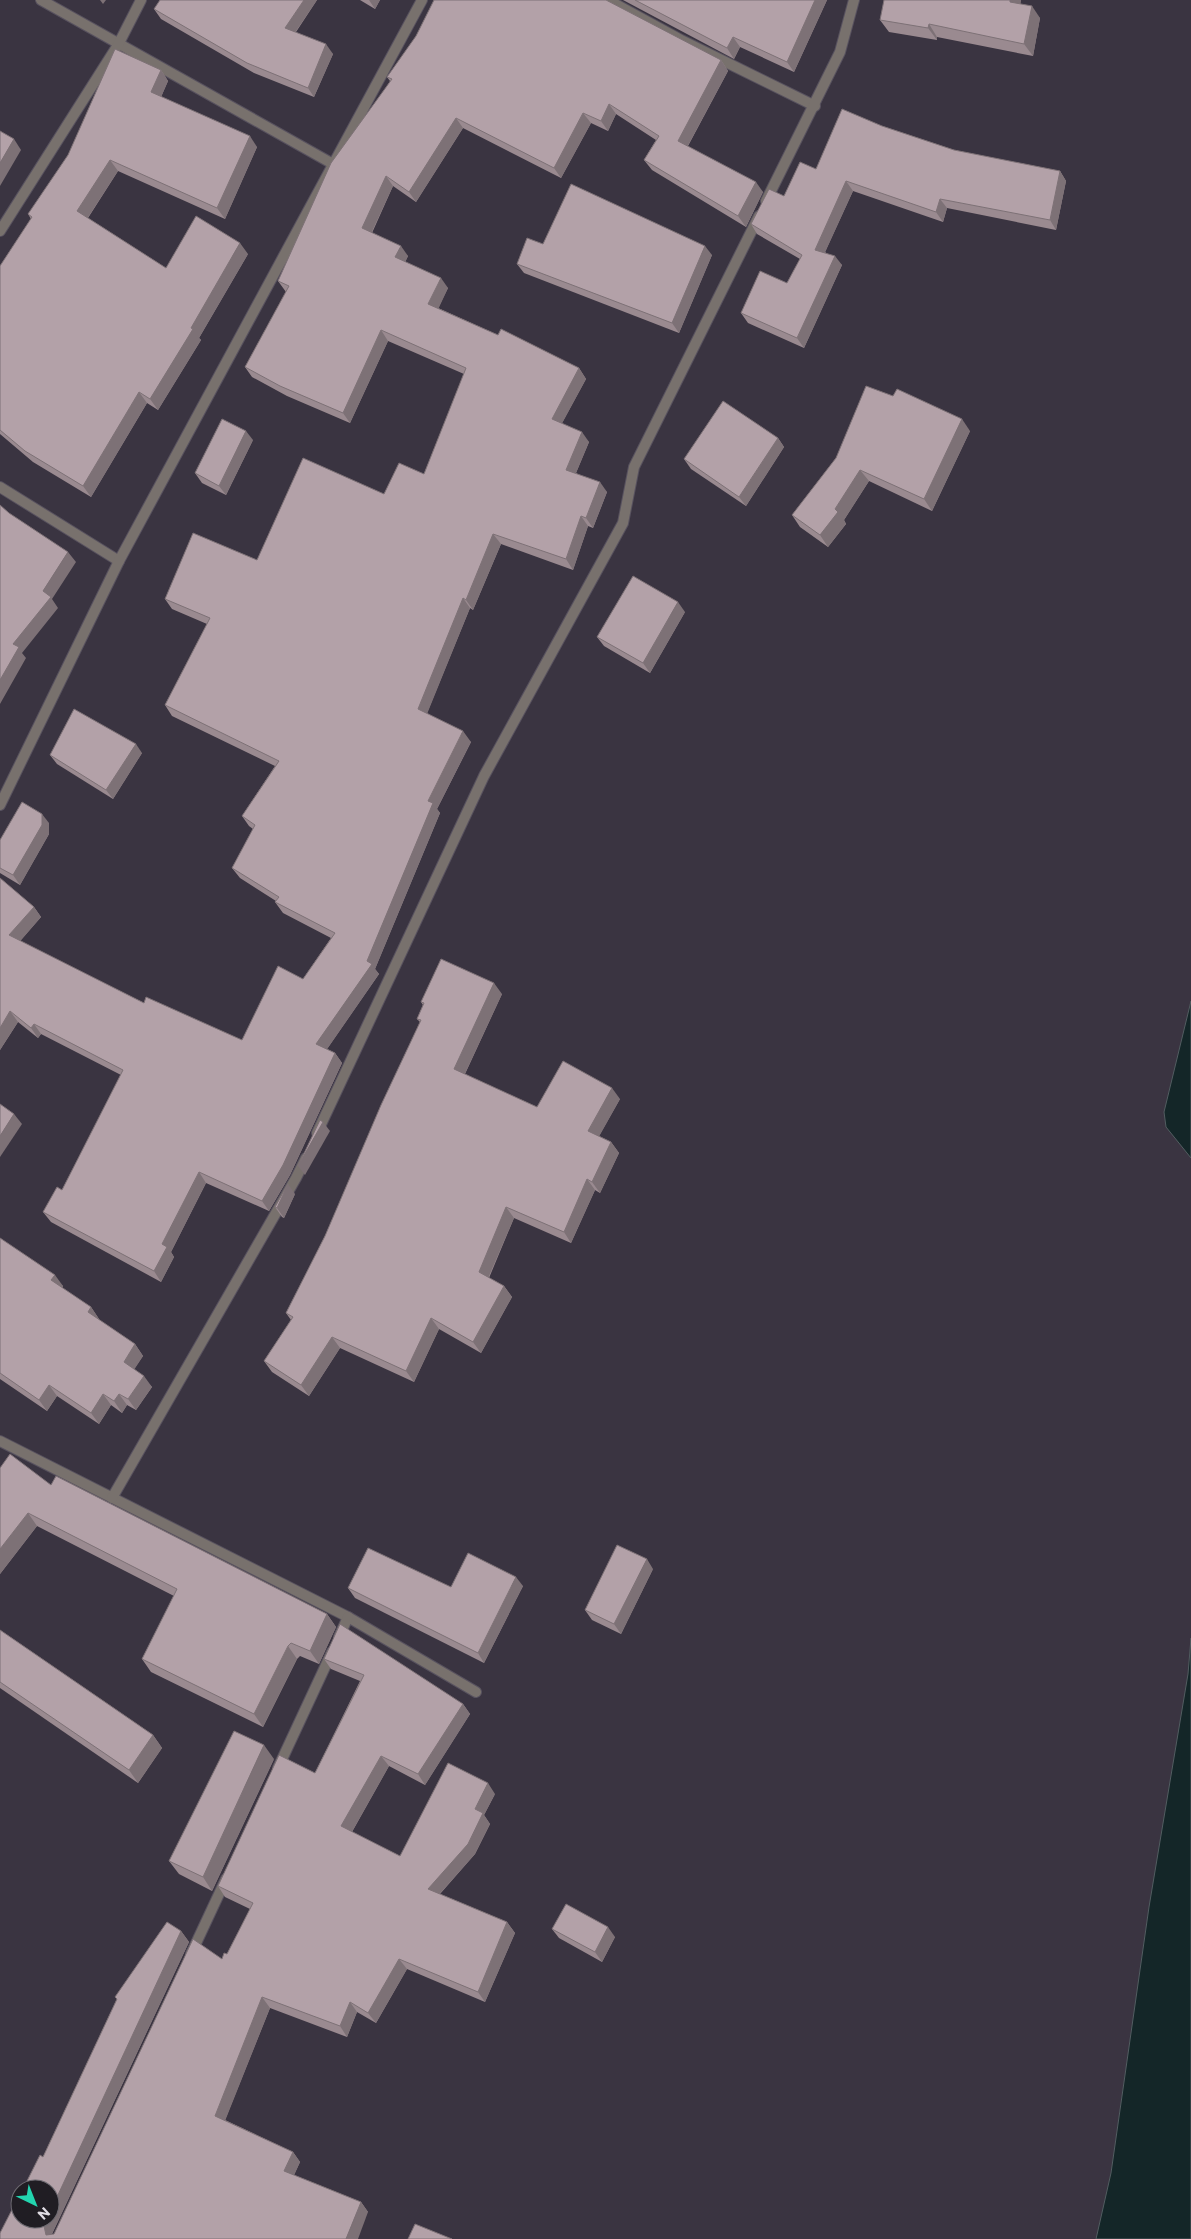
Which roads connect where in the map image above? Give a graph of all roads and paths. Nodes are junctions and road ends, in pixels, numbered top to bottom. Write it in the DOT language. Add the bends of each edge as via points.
graph roads {
  1 [pos="41,0"];
  2 [pos="141,0"];
  3 [pos="422,0"];
  4 [pos="608,0"];
  5 [pos="854,0"];
  6 [pos="118,45"];
  7 [pos="815,106"];
  8 [pos="333,164"];
  9 [pos="0,231"];
  10 [pos="0,487"];
  11 [pos="119,561"];
  12 [pos="0,805"];
  13 [pos="0,1441"];
  14 [pos="112,1498"];
  15 [pos="348,1617"];
  16 [pos="476,1692"];
  17 [pos="272,1780"];
  18 [pos="230,1870"];
  19 [pos="188,1960"];
  1 -- 6 [label="street"];
  2 -- 6 [label="street"];
  3 -- 8 [label="street"];
  4 -- 7 [label="street"];
  5 -- 7 [label="street" via="840,52"];
  6 -- 8 [label="street"];
  6 -- 9 [label="street"];
  7 -- 14 [label="street" via="634,467 622,523 484,776 296,1178"];
  8 -- 11 [label="street"];
  10 -- 11 [label="street"];
  11 -- 12 [label="street"];
  13 -- 14 [label="street"];
  14 -- 15 [label="street"];
  15 -- 16 [label="street"];
  15 -- 17 [label="street"];
  18 -- 19 [label="street"];
}
